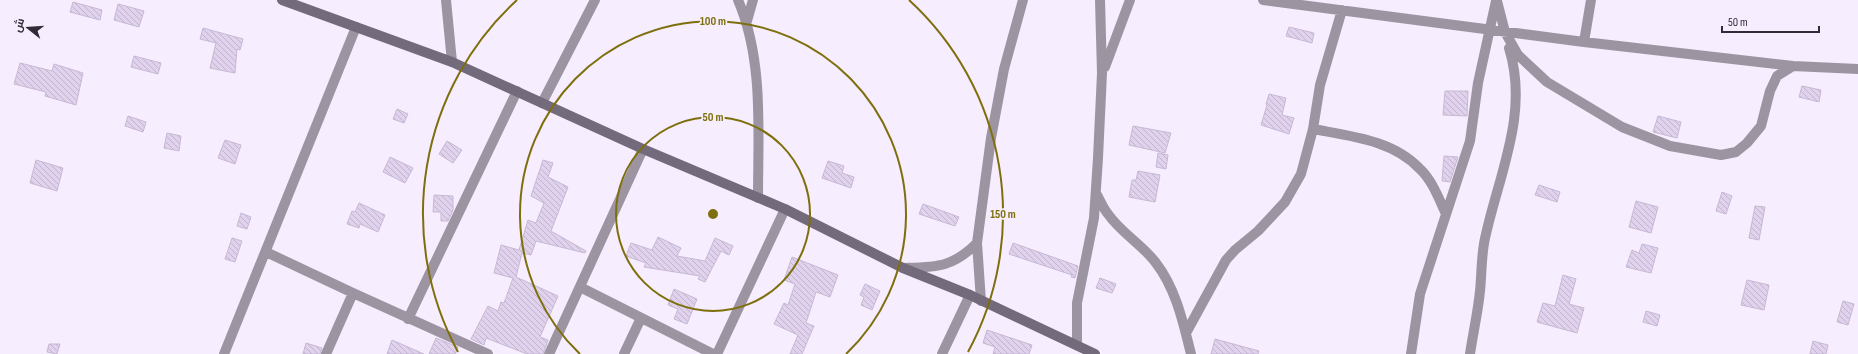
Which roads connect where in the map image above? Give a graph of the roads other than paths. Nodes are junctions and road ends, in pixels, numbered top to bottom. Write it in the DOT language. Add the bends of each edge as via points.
graph roads {
  1 [pos="282,0"];
  2 [pos="446,0"];
  3 [pos="595,0"];
  4 [pos="738,0"];
  5 [pos="753,0"];
  6 [pos="1023,0"];
  7 [pos="1100,0"];
  8 [pos="1130,0"];
  9 [pos="1263,0"];
  10 [pos="1497,0"];
  11 [pos="1591,0"];
  12 [pos="1342,10"];
  13 [pos="747,22"];
  14 [pos="356,27"];
  15 [pos="1489,30"];
  16 [pos="1505,32"];
  17 [pos="1584,42"];
  18 [pos="452,62"];
  19 [pos="1793,66"];
  20 [pos="1858,69"];
  21 [pos="1102,73"];
  22 [pos="516,91"];
  23 [pos="542,103"];
  24 [pos="1313,129"];
  25 [pos="643,149"];
  26 [pos="1096,193"];
  27 [pos="758,198"];
  28 [pos="784,209"];
  29 [pos="1446,214"];
  30 [pos="977,243"];
  31 [pos="266,252"];
  32 [pos="903,268"];
  33 [pos="580,287"];
  34 [pos="353,293"];
  35 [pos="970,295"];
  36 [pos="981,301"];
  37 [pos="408,318"];
  38 [pos="641,318"];
  39 [pos="1186,333"];
  40 [pos="1077,345"];
  41 [pos="483,353"];
  42 [pos="1092,353"];
  43 [pos="224,354"];
  44 [pos="326,354"];
  45 [pos="549,354"];
  46 [pos="624,354"];
  47 [pos="713,354"];
  48 [pos="717,354"];
  49 [pos="942,354"];
  50 [pos="1191,354"];
  51 [pos="1411,354"];
  52 [pos="1470,354"];
  1 -- 14 [label="street"];
  2 -- 18 [label="street"];
  3 -- 23 [label="street"];
  4 -- 13 [label="street"];
  5 -- 13 [label="street"];
  6 -- 30 [label="street" via="1004,69 991,138"];
  7 -- 21 [label="street"];
  8 -- 21 [label="street"];
  9 -- 12 [label="street"];
  10 -- 15 [label="street"];
  10 -- 16 [label="street"];
  11 -- 17 [label="street"];
  12 -- 15 [label="street"];
  12 -- 24 [label="street" via="1320,84"];
  13 -- 27 [label="street" via="758,105"];
  14 -- 18 [label="street"];
  14 -- 31 [label="street"];
  15 -- 16 [label="street"];
  15 -- 29 [label="street" via="1470,141"];
  16 -- 17 [label="street"];
  16 -- 19 [label="street" via="1518,55 1547,82 1622,127 1670,146 1721,155 1736,152 1761,126 1770,91 1778,76"];
  16 -- 52 [label="street" via="1514,64 1517,97 1506,164 1485,236"];
  17 -- 19 [label="street"];
  18 -- 22 [label="street"];
  19 -- 20 [label="street"];
  21 -- 26 [label="street"];
  22 -- 23 [label="street"];
  22 -- 37 [label="street"];
  23 -- 25 [label="street"];
  24 -- 29 [label="street" via="1372,141 1411,160 1422,170"];
  24 -- 39 [label="street" via="1302,174 1285,202 1226,260"];
  25 -- 27 [label="street"];
  25 -- 33 [label="street"];
  26 -- 39 [label="street" via="1108,214 1142,246 1156,264 1169,285"];
  26 -- 40 [label="street" via="1094,218 1077,302"];
  27 -- 28 [label="street"];
  28 -- 32 [label="street"];
  28 -- 48 [label="street"];
  29 -- 51 [label="street" via="1420,294"];
  30 -- 32 [label="street" via="964,256 946,264"];
  30 -- 36 [label="street"];
  31 -- 34 [label="street"];
  31 -- 43 [label="street"];
  32 -- 35 [label="street"];
  33 -- 38 [label="street"];
  33 -- 45 [label="street"];
  34 -- 37 [label="street"];
  34 -- 44 [label="street"];
  35 -- 36 [label="street"];
  35 -- 49 [label="street"];
  36 -- 40 [label="street"];
  37 -- 41 [label="street"];
  38 -- 46 [label="street"];
  38 -- 47 [label="street"];
  39 -- 50 [label="street"];
  40 -- 42 [label="street"];
}
